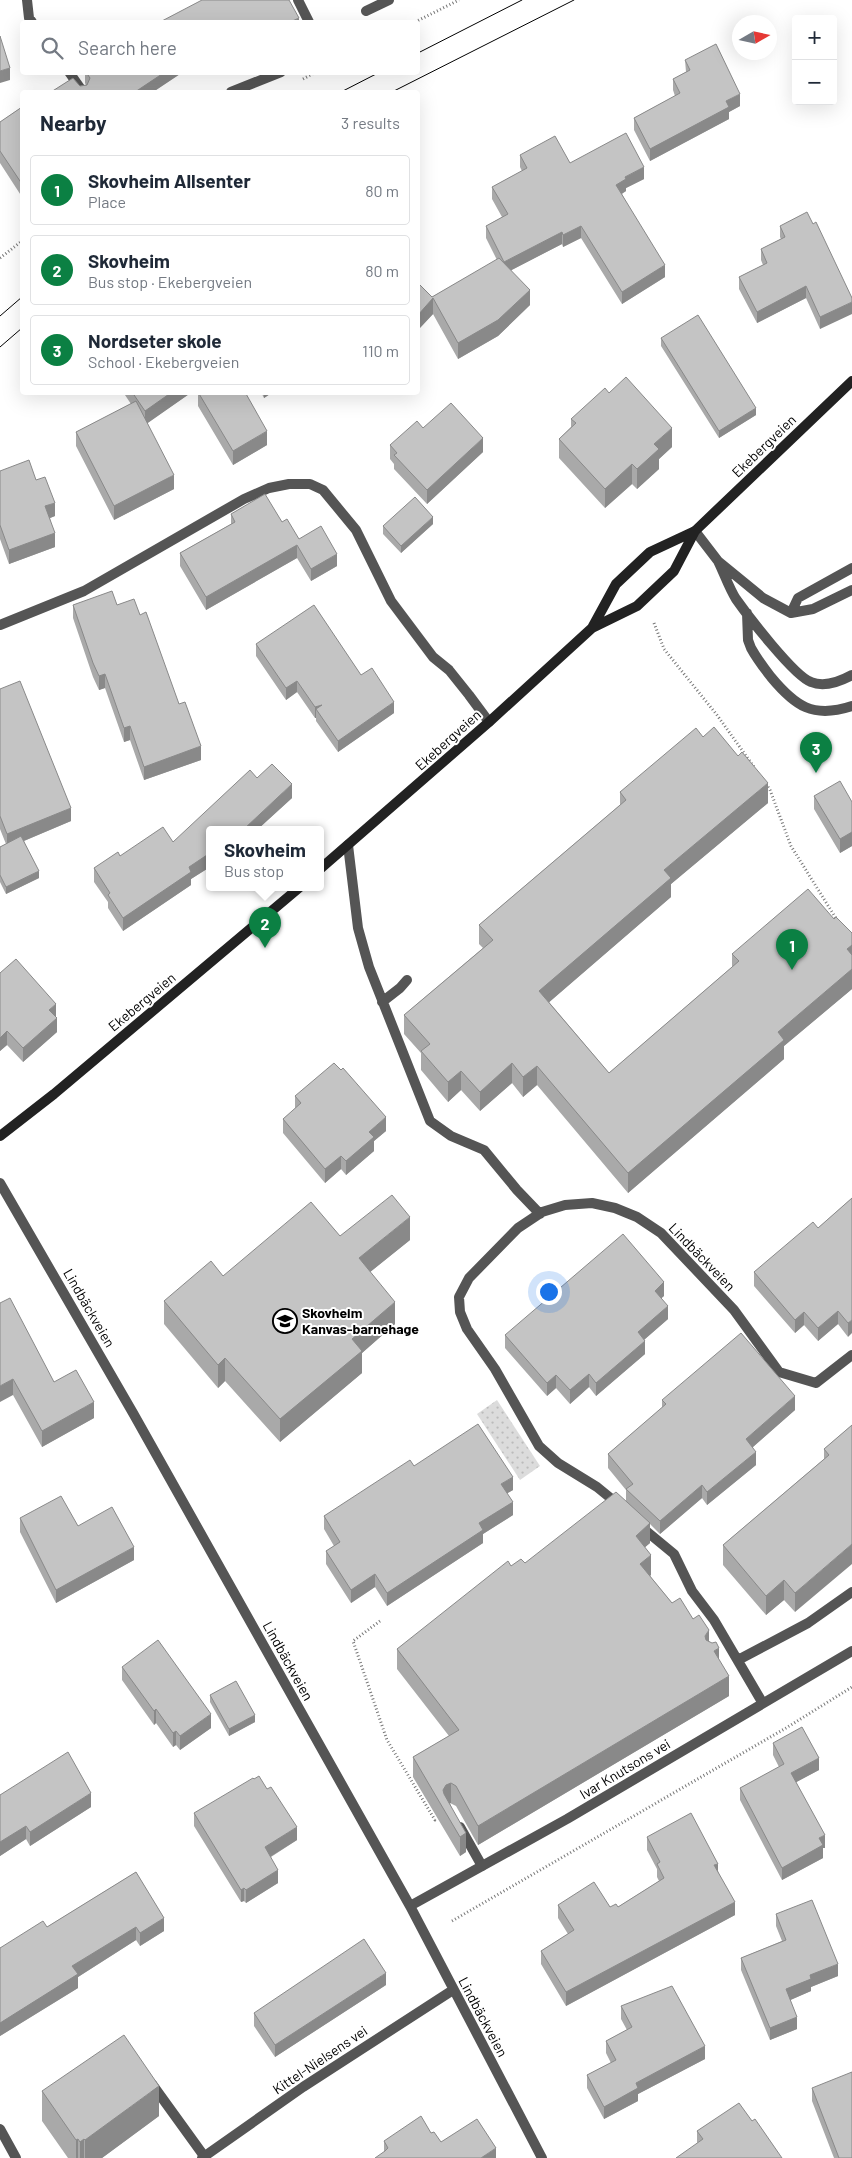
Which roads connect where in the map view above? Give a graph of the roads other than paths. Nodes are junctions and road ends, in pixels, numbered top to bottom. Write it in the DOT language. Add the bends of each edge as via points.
graph roads {
  1 [pos="26,0"];
  2 [pos="298,0"];
  3 [pos="389,0"];
  4 [pos="366,11"];
  5 [pos="30,20"];
  6 [pos="308,20"];
  7 [pos="71,75"];
  8 [pos="274,75"];
  9 [pos="82,90"];
  10 [pos="236,90"];
  11 [pos="852,381"];
  12 [pos="695,531"];
  13 [pos="718,561"];
  14 [pos="852,568"];
  15 [pos="852,590"];
  16 [pos="747,613"];
  17 [pos="791,613"];
  18 [pos="0,625"];
  19 [pos="592,628"];
  20 [pos="852,675"];
  21 [pos="852,706"];
  22 [pos="489,722"];
  23 [pos="348,845"];
  24 [pos="324,866"];
  25 [pos="295,891"];
  26 [pos="406,980"];
  27 [pos="382,1002"];
  28 [pos="0,1136"];
  29 [pos="0,1184"];
  30 [pos="540,1214"];
  31 [pos="852,1355"];
  32 [pos="852,1592"];
  33 [pos="852,1651"];
  34 [pos="738,1660"];
  35 [pos="762,1702"];
  36 [pos="450,1810"];
  37 [pos="482,1866"];
  38 [pos="410,1906"];
  39 [pos="453,1990"];
  40 [pos="143,2072"];
  41 [pos="0,2129"];
  42 [pos="203,2157"];
  43 [pos="16,2158"];
  44 [pos="542,2158"];
  1 -- 5 [label="street"];
  2 -- 6 [label="street"];
  3 -- 4 [label="street"];
  7 -- 9 [label="street"];
  8 -- 10 [label="street"];
  11 -- 12 [label="main road, Ekebergveien"];
  12 -- 13 [label="street"];
  12 -- 19 [label="main road, Ekebergveien" via="674,571 653,591 637,606"];
  12 -- 19 [label="main road, Ekebergveien" via="650,552 616,584"];
  13 -- 16 [label="street" via="736,599"];
  13 -- 17 [label="street" via="763,598"];
  14 -- 17 [label="street" via="798,598"];
  15 -- 17 [label="street" via="813,609"];
  16 -- 20 [label="street" via="798,673 812,683 838,682"];
  16 -- 21 [label="street" via="751,648 796,703 833,711"];
  18 -- 22 [label="street" via="84,591 244,499 269,488 310,484 324,490 356,530 391,601 433,657 449,670"];
  19 -- 22 [label="main road, Ekebergveien"];
  22 -- 23 [label="main road, Ekebergveien"];
  23 -- 24 [label="main road, Ekebergveien"];
  23 -- 27 [label="street" via="358,928"];
  25 -- 28 [label="main road, Ekebergveien"];
  26 -- 27 [label="street"];
  27 -- 30 [label="street" via="430,1121 451,1136 484,1150"];
  29 -- 38 [label="street, Lindbäckveien"];
  30 -- 31 [label="street, Lindbäckveien" via="565,1205 592,1203 637,1216 661,1233 734,1310 779,1372 816,1383"];
  30 -- 34 [label="street, Lindbäckveien" via="518,1228 469,1278 459,1297 460,1312 467,1329 495,1369 539,1446 558,1463 597,1486 674,1554 692,1590 714,1620 725,1649"];
  32 -- 34 [label="street" via="808,1623"];
  33 -- 35 [label="street, Ivar Knutsons vei"];
  34 -- 35 [label="street, Lindbäckveien"];
  35 -- 37 [label="street, Ivar Knutsons vei"];
  36 -- 37 [label="street"];
  37 -- 38 [label="street, Ivar Knutsons vei"];
  38 -- 39 [label="street, Lindbäckveien"];
  39 -- 42 [label="street, Kittel-Nielsens vei" via="303,2087"];
  39 -- 44 [label="street, Lindbäckveien"];
  40 -- 42 [label="street, Kittel-Nielsens vei"];
  41 -- 43 [label="street"];
}
